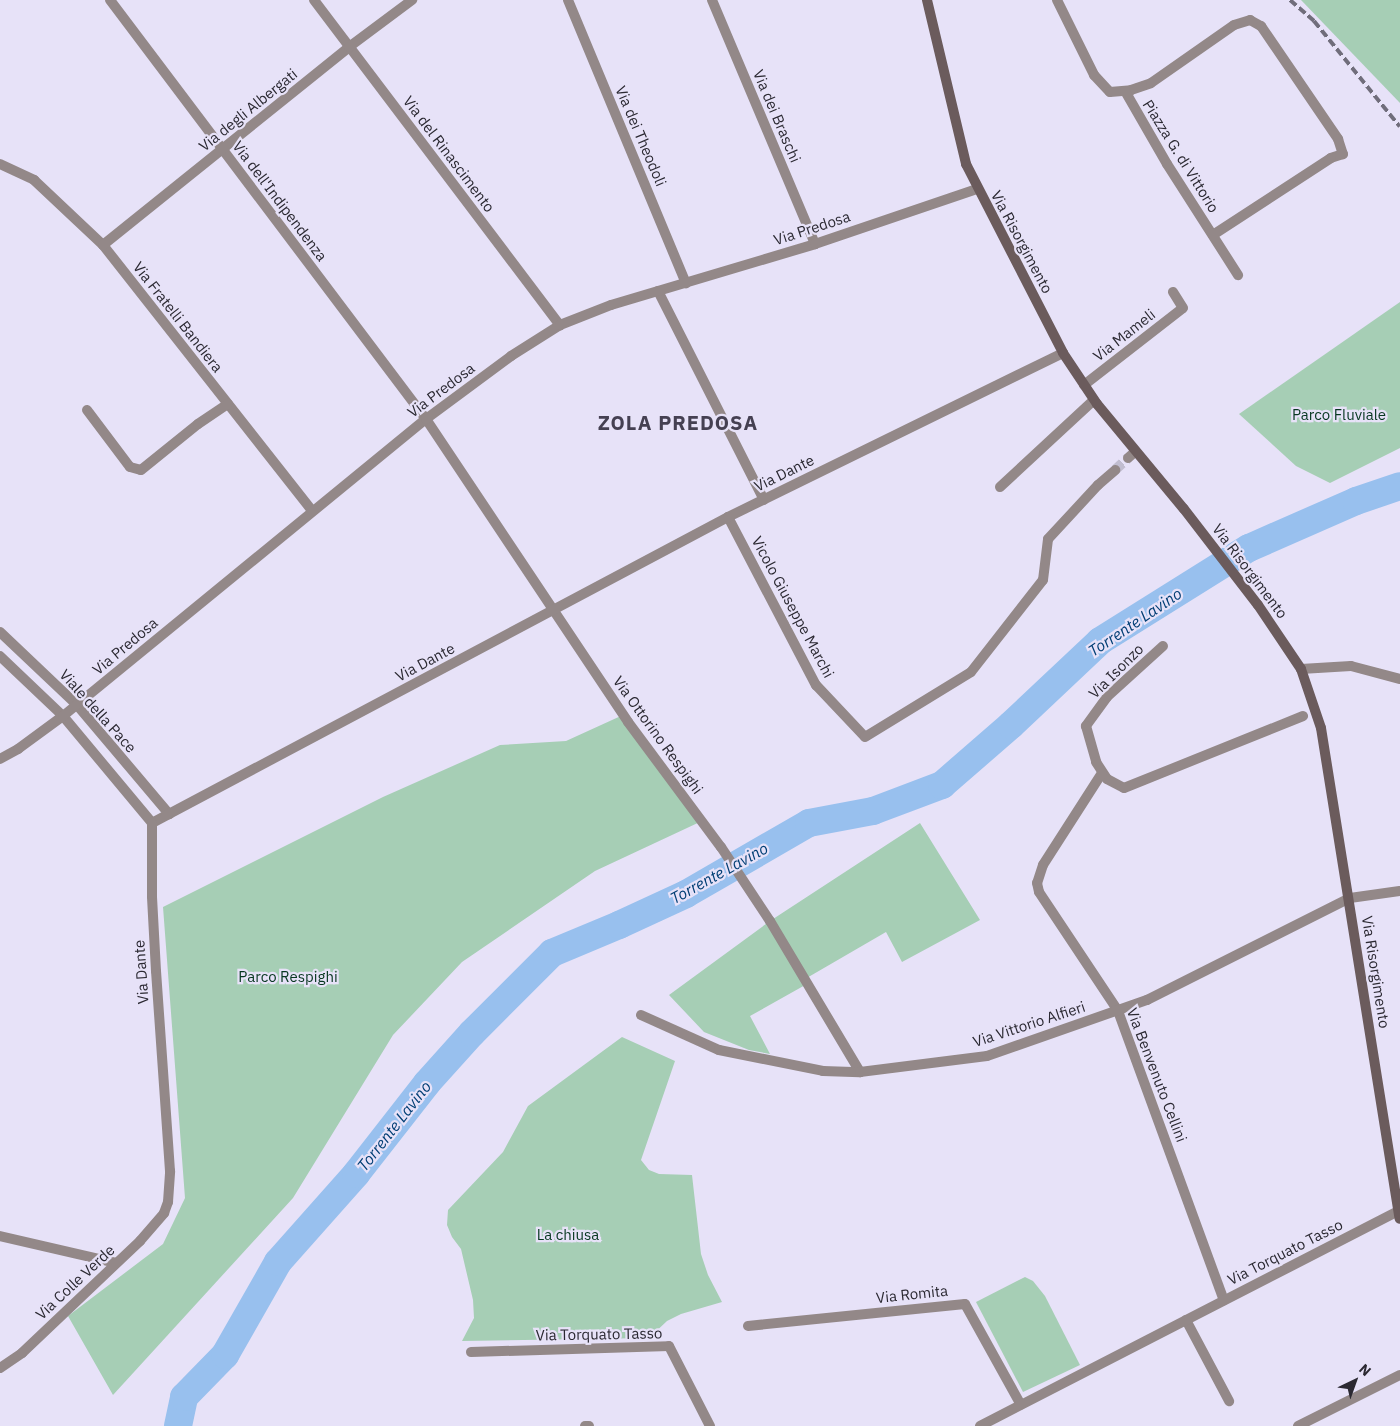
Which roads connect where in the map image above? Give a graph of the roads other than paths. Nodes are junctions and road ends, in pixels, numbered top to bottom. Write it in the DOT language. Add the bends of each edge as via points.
graph roads {
  1 [pos="110,0"];
  2 [pos="314,0"];
  3 [pos="412,0"];
  4 [pos="568,0"];
  5 [pos="712,0"];
  6 [pos="927,0"];
  7 [pos="1057,0"];
  8 [pos="349,48"];
  9 [pos="1125,91"];
  10 [pos="222,150"];
  11 [pos="0,164"];
  12 [pos="977,189"];
  13 [pos="1213,235"];
  14 [pos="815,244"];
  15 [pos="103,245"];
  16 [pos="1238,275"];
  17 [pos="686,283"];
  18 [pos="658,291"];
  19 [pos="1172,292"];
  20 [pos="560,325"];
  21 [pos="1062,352"];
  22 [pos="1084,385"];
  23 [pos="1094,400"];
  24 [pos="228,404"];
  25 [pos="87,410"];
  26 [pos="426,419"];
  27 [pos="1115,470"];
  28 [pos="1000,487"];
  29 [pos="764,500"];
  30 [pos="312,511"];
  31 [pos="728,517"];
  32 [pos="554,611"];
  33 [pos="0,632"];
  34 [pos="1163,646"];
  35 [pos="0,656"];
  36 [pos="1300,669"];
  37 [pos="1400,678"];
  38 [pos="77,705"];
  39 [pos="63,716"];
  40 [pos="1303,716"];
  41 [pos="0,758"];
  42 [pos="1102,773"];
  43 [pos="169,814"];
  44 [pos="152,823"];
  45 [pos="1400,891"];
  46 [pos="1350,898"];
  47 [pos="1118,1011"];
  48 [pos="641,1015"];
  49 [pos="860,1072"];
  50 [pos="1396,1175"];
  51 [pos="164,1213"];
  52 [pos="1399,1215"];
  53 [pos="0,1236"];
  54 [pos="116,1263"];
  55 [pos="1224,1300"];
  56 [pos="1186,1320"];
  57 [pos="748,1326"];
  58 [pos="471,1352"];
  59 [pos="0,1368"];
  60 [pos="1400,1375"];
  61 [pos="1229,1401"];
  62 [pos="1021,1405"];
  63 [pos="585,1426"];
  64 [pos="589,1426"];
  65 [pos="710,1426"];
  66 [pos="980,1426"];
  67 [pos="1298,1426"];
  1 -- 10 [label="street, Via dell'Indipendenza"];
  2 -- 8 [label="street, Via del Rinascimento"];
  3 -- 8 [label="street, Via degli Albergati"];
  4 -- 17 [label="street, Via dei Theodoli"];
  5 -- 14 [label="street, Via dei Braschi"];
  6 -- 12 [label="main road, Via Risorgimento" via="966,164"];
  7 -- 9 [label="street" via="1094,75 1110,92"];
  8 -- 10 [label="street, Via degli Albergati"];
  8 -- 20 [label="street, Via del Rinascimento"];
  9 -- 13 [label="street, Piazza G. di Vittorio"];
  9 -- 13 [label="street, Piazza G. di Vittorio" via="1151,82 1234,25 1250,20 1262,26 1338,138 1342,154"];
  10 -- 15 [label="street, Via degli Albergati"];
  10 -- 26 [label="street, Via dell'Indipendenza"];
  11 -- 15 [label="street, Via Fratelli Bandiera" via="34,180"];
  12 -- 14 [label="street, Via Predosa"];
  12 -- 21 [label="main road, Via Risorgimento"];
  13 -- 16 [label="street, Piazza G. di Vittorio"];
  14 -- 17 [label="street, Via Predosa"];
  15 -- 24 [label="street, Via Fratelli Bandiera"];
  17 -- 18 [label="street, Via Predosa"];
  18 -- 20 [label="street, Via Predosa"];
  18 -- 29 [label="street"];
  19 -- 22 [label="street, Via Mameli" via="1183,308"];
  20 -- 26 [label="street, Via Predosa" via="511,356"];
  21 -- 22 [label="main road, Via Risorgimento"];
  21 -- 29 [label="street, Via Dante"];
  22 -- 23 [label="main road, Via Risorgimento"];
  23 -- 28 [label="street"];
  23 -- 36 [label="main road, Via Risorgimento" via="1132,455 1184,509 1258,605"];
  24 -- 25 [label="street" via="141,470 130,466"];
  24 -- 30 [label="street, Via Fratelli Bandiera"];
  26 -- 30 [label="street, Via Predosa"];
  26 -- 32 [label="street, Via Ottorino Respighi"];
  27 -- 31 [label="street, Vicolo Giuseppe Marchi" via="1048,539 1043,580 971,672 865,736 816,685"];
  29 -- 31 [label="street, Via Dante"];
  30 -- 38 [label="street, Via Predosa"];
  31 -- 32 [label="street, Via Dante"];
  32 -- 43 [label="street, Via Dante"];
  32 -- 49 [label="street, Via Ottorino Respighi" via="628,722 721,847 770,921"];
  33 -- 38 [label="street, Viale della Pace"];
  34 -- 42 [label="street, Via Isonzo" via="1107,697 1086,726"];
  35 -- 39 [label="street, Viale della Pace"];
  36 -- 37 [label="street" via="1351,666"];
  36 -- 46 [label="main road, Via Risorgimento" via="1321,728"];
  38 -- 39 [label="street, Via Predosa"];
  38 -- 43 [label="street, Viale della Pace"];
  39 -- 41 [label="street, Via Predosa"];
  39 -- 44 [label="street, Viale della Pace"];
  40 -- 42 [label="street" via="1124,788 1107,780"];
  42 -- 47 [label="street, Via Benvenuto Cellini" via="1043,865 1037,883 1039,892"];
  43 -- 44 [label="street, Via Dante"];
  44 -- 51 [label="street, Via Dante" via="155,962 170,1172 170,1193"];
  45 -- 46 [label="street, Via Vittorio Alfieri"];
  46 -- 47 [label="street, Via Vittorio Alfieri" via="1147,1000"];
  46 -- 50 [label="main road, Via Risorgimento"];
  47 -- 49 [label="street, Via Vittorio Alfieri" via="987,1056"];
  47 -- 55 [label="street, Via Benvenuto Cellini"];
  48 -- 49 [label="street, Via Vittorio Alfieri" via="719,1050 823,1071"];
  50 -- 52 [label="main road, Via Risorgimento"];
  51 -- 54 [label="street, Via Colle Verde"];
  52 -- 55 [label="street, Via Torquato Tasso"];
  53 -- 54 [label="street"];
  54 -- 59 [label="street, Via Colle Verde" via="22,1353"];
  55 -- 56 [label="street, Via Torquato Tasso"];
  56 -- 61 [label="street"];
  56 -- 62 [label="street, Via Torquato Tasso"];
  57 -- 62 [label="street, Via Romita" via="964,1304"];
  58 -- 65 [label="street, Via Torquato Tasso" via="669,1346"];
  60 -- 67 [label="street"];
  62 -- 66 [label="street, Via Torquato Tasso"];
  63 -- 64 [label="street"];
}
